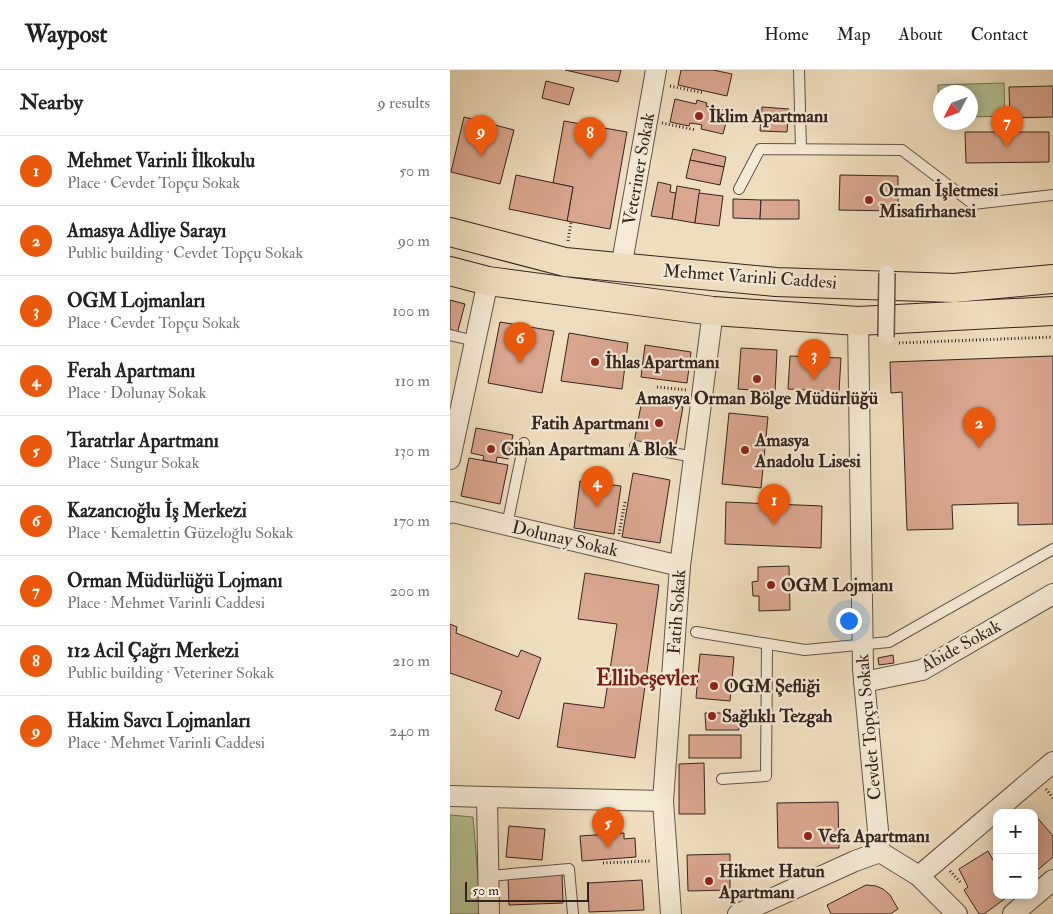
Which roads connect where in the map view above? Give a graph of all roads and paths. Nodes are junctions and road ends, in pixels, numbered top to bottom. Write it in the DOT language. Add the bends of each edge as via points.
graph roads {
  1 [pos="799,70"];
  2 [pos="655,76"];
  3 [pos="704,93"];
  4 [pos="648,119"];
  5 [pos="696,130"];
  6 [pos="802,149"];
  7 [pos="739,190"];
  8 [pos="1053,196"];
  9 [pos="450,232"];
  10 [pos="622,268"];
  11 [pos="450,271"];
  12 [pos="888,273"];
  13 [pos="1053,279"];
  14 [pos="488,281"];
  15 [pos="713,311"];
  16 [pos="1053,311"];
  17 [pos="858,321"];
  18 [pos="450,335"];
  19 [pos="1053,337"];
  20 [pos="891,340"];
  21 [pos="476,341"];
  22 [pos="658,387"];
  23 [pos="654,399"];
  24 [pos="701,399"];
  25 [pos="454,420"];
  26 [pos="524,443"];
  27 [pos="635,446"];
  28 [pos="694,457"];
  29 [pos="450,459"];
  30 [pos="625,502"];
  31 [pos="450,514"];
  32 [pos="507,525"];
  33 [pos="1053,549"];
  34 [pos="616,551"];
  35 [pos="680,566"];
  36 [pos="1053,594"];
  37 [pos="696,632"];
  38 [pos="767,644"];
  39 [pos="862,645"];
  40 [pos="864,682"];
  41 [pos="1053,762"];
  42 [pos="722,778"];
  43 [pos="450,796"];
  44 [pos="487,797"];
  45 [pos="663,801"];
  46 [pos="880,852"];
  47 [pos="667,860"];
  48 [pos="603,863"];
  49 [pos="489,876"];
  50 [pos="919,876"];
  51 [pos="1053,880"];
  52 [pos="490,914"];
  53 [pos="573,914"];
  54 [pos="671,914"];
  55 [pos="738,914"];
  56 [pos="957,914"];
  57 [pos="1013,914"];
  1 -- 6 [label="lane"];
  2 -- 3 [label="path"];
  2 -- 4 [label="street, Veteriner Sokak"];
  4 -- 5 [label="path"];
  4 -- 10 [label="street, Veteriner Sokak"];
  6 -- 7 [label="lane" via="760,149"];
  6 -- 8 [label="lane" via="902,150 973,204"];
  9 -- 10 [label="main road, Mehmet Varinli Caddesi" via="565,262"];
  10 -- 13 [label="main road, Mehmet Varinli Caddesi" via="776,282 954,288"];
  11 -- 14 [label="main road, Mehmet Varinli Caddesi"];
  12 -- 20 [label="street, bridge"];
  14 -- 15 [label="main road, Mehmet Varinli Caddesi"];
  14 -- 21 [label="street"];
  15 -- 17 [label="main road, Mehmet Varinli Caddesi"];
  15 -- 24 [label="street, Fatih Sokak"];
  16 -- 17 [label="main road, Mehmet Varinli Caddesi"];
  17 -- 39 [label="street, Cevdet Topçu Sokak"];
  18 -- 21 [label="lane"];
  19 -- 20 [label="path"];
  21 -- 25 [label="street"];
  22 -- 24 [label="path"];
  23 -- 24 [label="path"];
  24 -- 28 [label="street, Fatih Sokak"];
  25 -- 29 [label="street"];
  26 -- 32 [label="lane"];
  27 -- 28 [label="lane"];
  28 -- 35 [label="street, Fatih Sokak"];
  30 -- 34 [label="path"];
  31 -- 32 [label="street, Dolunay Sokak"];
  32 -- 34 [label="street, Dolunay Sokak"];
  33 -- 39 [label="lane" via="889,642"];
  34 -- 35 [label="street, Dolunay Sokak"];
  35 -- 45 [label="street, Fatih Sokak"];
  36 -- 40 [label="street, Abide Sokak" via="922,670"];
  37 -- 38 [label="lane"];
  38 -- 39 [label="lane" via="805,650"];
  38 -- 42 [label="lane" via="766,776"];
  39 -- 40 [label="street, Cevdet Topçu Sokak"];
  40 -- 46 [label="street, Cevdet Topçu Sokak"];
  41 -- 50 [label="street"];
  43 -- 44 [label="street"];
  44 -- 45 [label="street"];
  44 -- 49 [label="street"];
  45 -- 47 [label="street, Fatih Sokak"];
  46 -- 50 [label="street"];
  46 -- 55 [label="street"];
  47 -- 48 [label="path"];
  47 -- 54 [label="street, Fatih Sokak"];
  49 -- 52 [label="street"];
  49 -- 53 [label="lane" via="569,869"];
  50 -- 56 [label="street"];
  51 -- 57 [label="street"];
}
